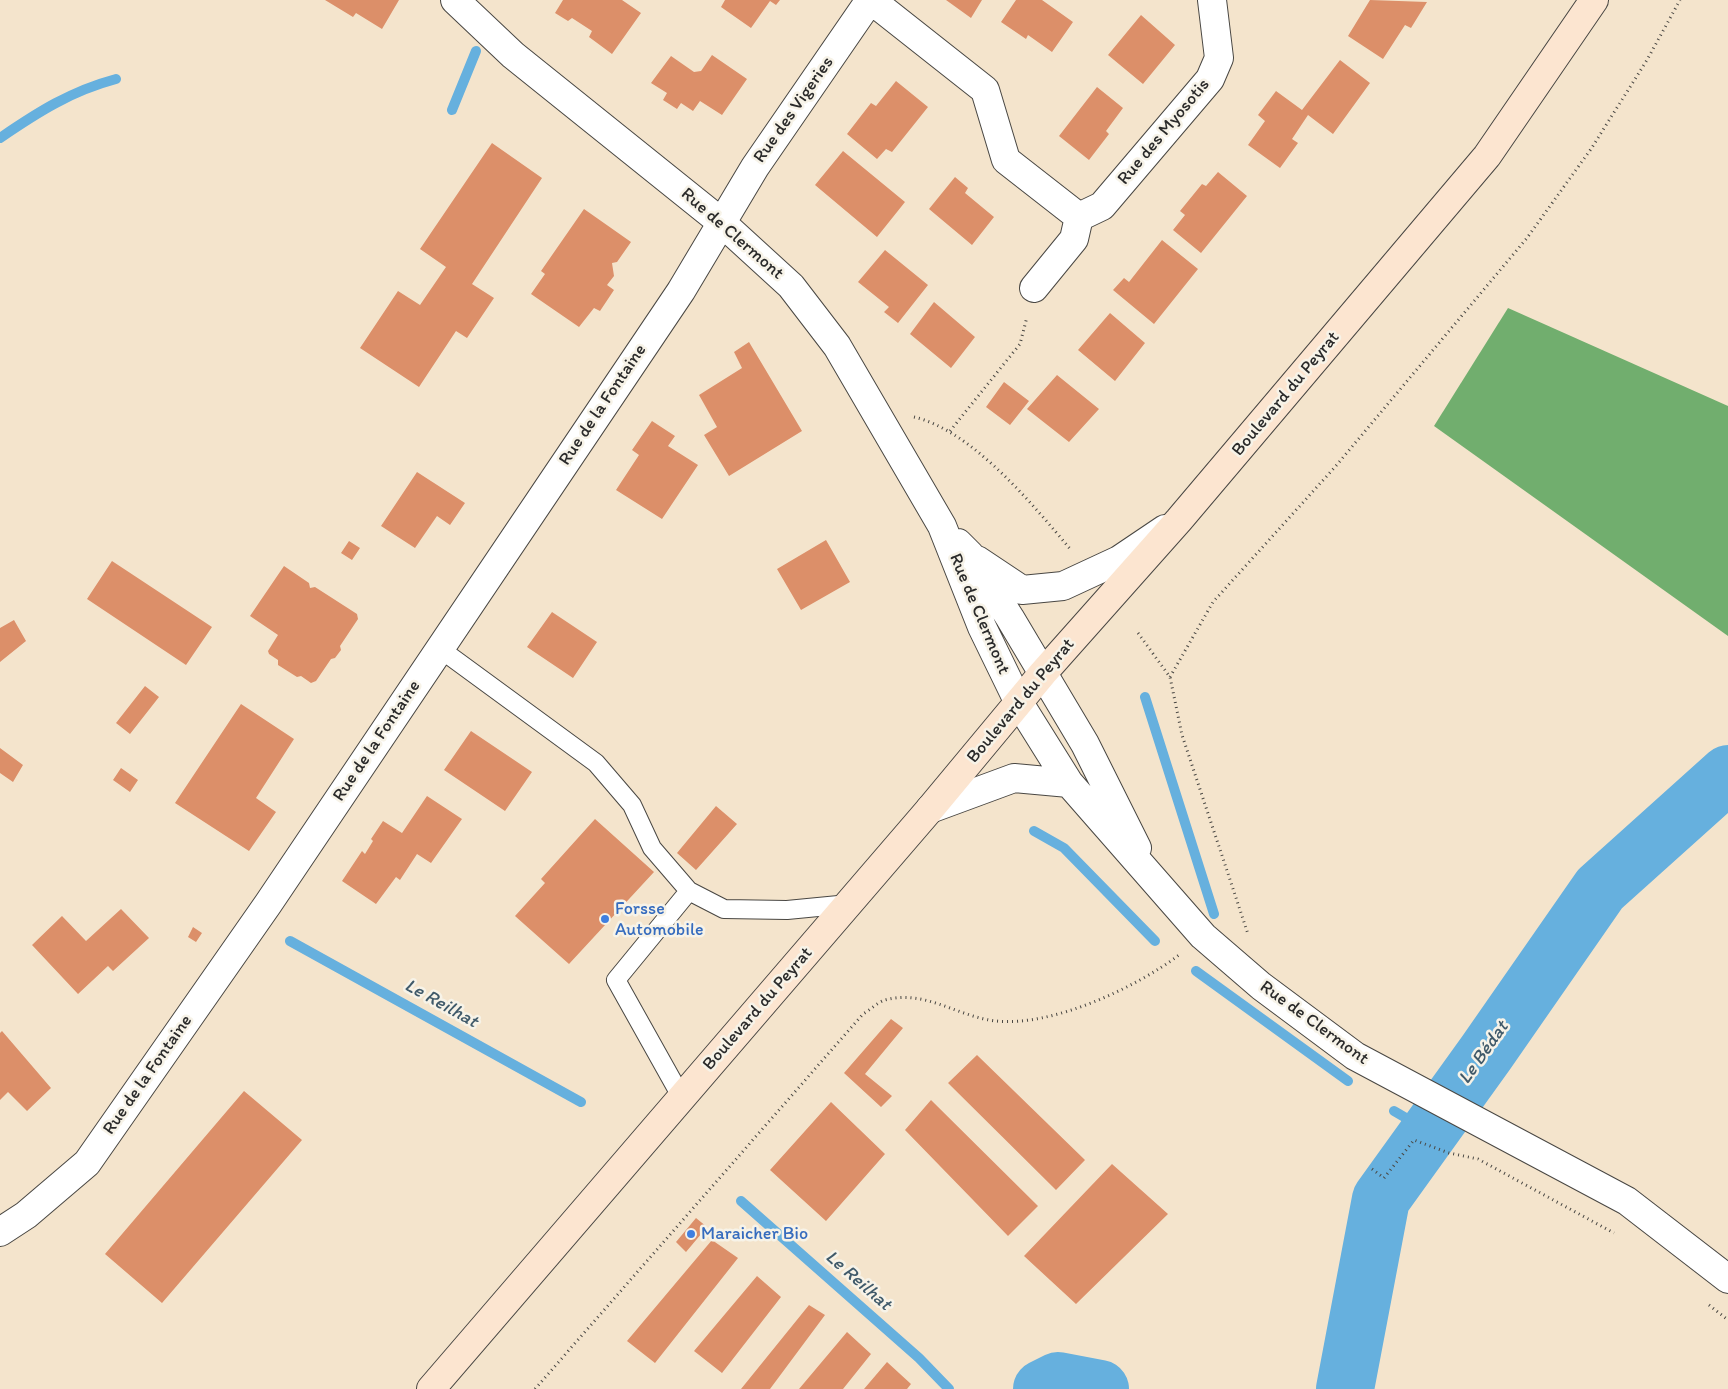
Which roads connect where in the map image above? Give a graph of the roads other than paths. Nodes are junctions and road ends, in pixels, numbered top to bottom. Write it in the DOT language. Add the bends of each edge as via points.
graph roads {
  1 [pos="455,0"];
  2 [pos="870,0"];
  3 [pos="1212,0"];
  4 [pos="1594,0"];
  5 [pos="1079,217"];
  6 [pos="721,222"];
  7 [pos="1034,288"];
  8 [pos="1179,520"];
  9 [pos="942,526"];
  10 [pos="970,555"];
  11 [pos="439,648"];
  12 [pos="1043,673"];
  13 [pos="1019,702"];
  14 [pos="1069,783"];
  15 [pos="930,809"];
  16 [pos="1156,885"];
  17 [pos="689,891"];
  18 [pos="849,904"];
  19 [pos="682,1098"];
  20 [pos="0,1232"];
  21 [pos="1728,1279"];
  22 [pos="431,1389"];
  1 -- 6 [label="street, Rue de Clermont" via="513,55"];
  2 -- 5 [label="street" via="985,90 1006,160"];
  2 -- 6 [label="street, Rue des Vigeries"];
  3 -- 5 [label="street, Rue des Myosotis" via="1219,58 1210,79 1102,206"];
  4 -- 8 [label="main road, Boulevard du Peyrat" via="1487,156"];
  5 -- 7 [label="street" via="1074,239"];
  6 -- 9 [label="street, Rue de Clermont" via="791,286 837,346"];
  6 -- 11 [label="street, Rue de la Fontaine" via="681,291"];
  8 -- 10 [label="street, Rue de Clermont" via="1120,560 1063,586 1022,590"];
  8 -- 12 [label="main road, Boulevard du Peyrat"];
  9 -- 10 [label="street, Rue de Clermont"];
  9 -- 13 [label="street, Rue de Clermont" via="982,627"];
  10 -- 12 [label="street, Rue de Clermont"];
  11 -- 17 [label="lane" via="596,763 632,805 652,848"];
  11 -- 20 [label="street, Rue de la Fontaine" via="268,904 87,1163 26,1215"];
  12 -- 13 [label="main road, Boulevard du Peyrat"];
  12 -- 16 [label="street, Rue de Clermont" via="1085,744"];
  13 -- 14 [label="street, Rue de Clermont"];
  13 -- 15 [label="main road, Boulevard du Peyrat"];
  14 -- 15 [label="street" via="1014,778"];
  14 -- 16 [label="street, Rue de Clermont"];
  15 -- 18 [label="main road, Boulevard du Peyrat"];
  16 -- 21 [label="street, Rue de Clermont" via="1203,936 1307,1022 1355,1056 1628,1201"];
  17 -- 18 [label="lane" via="724,909 787,910"];
  17 -- 19 [label="lane" via="616,980"];
  18 -- 19 [label="main road, Boulevard du Peyrat"];
  19 -- 22 [label="main road, Boulevard du Peyrat"];
}
